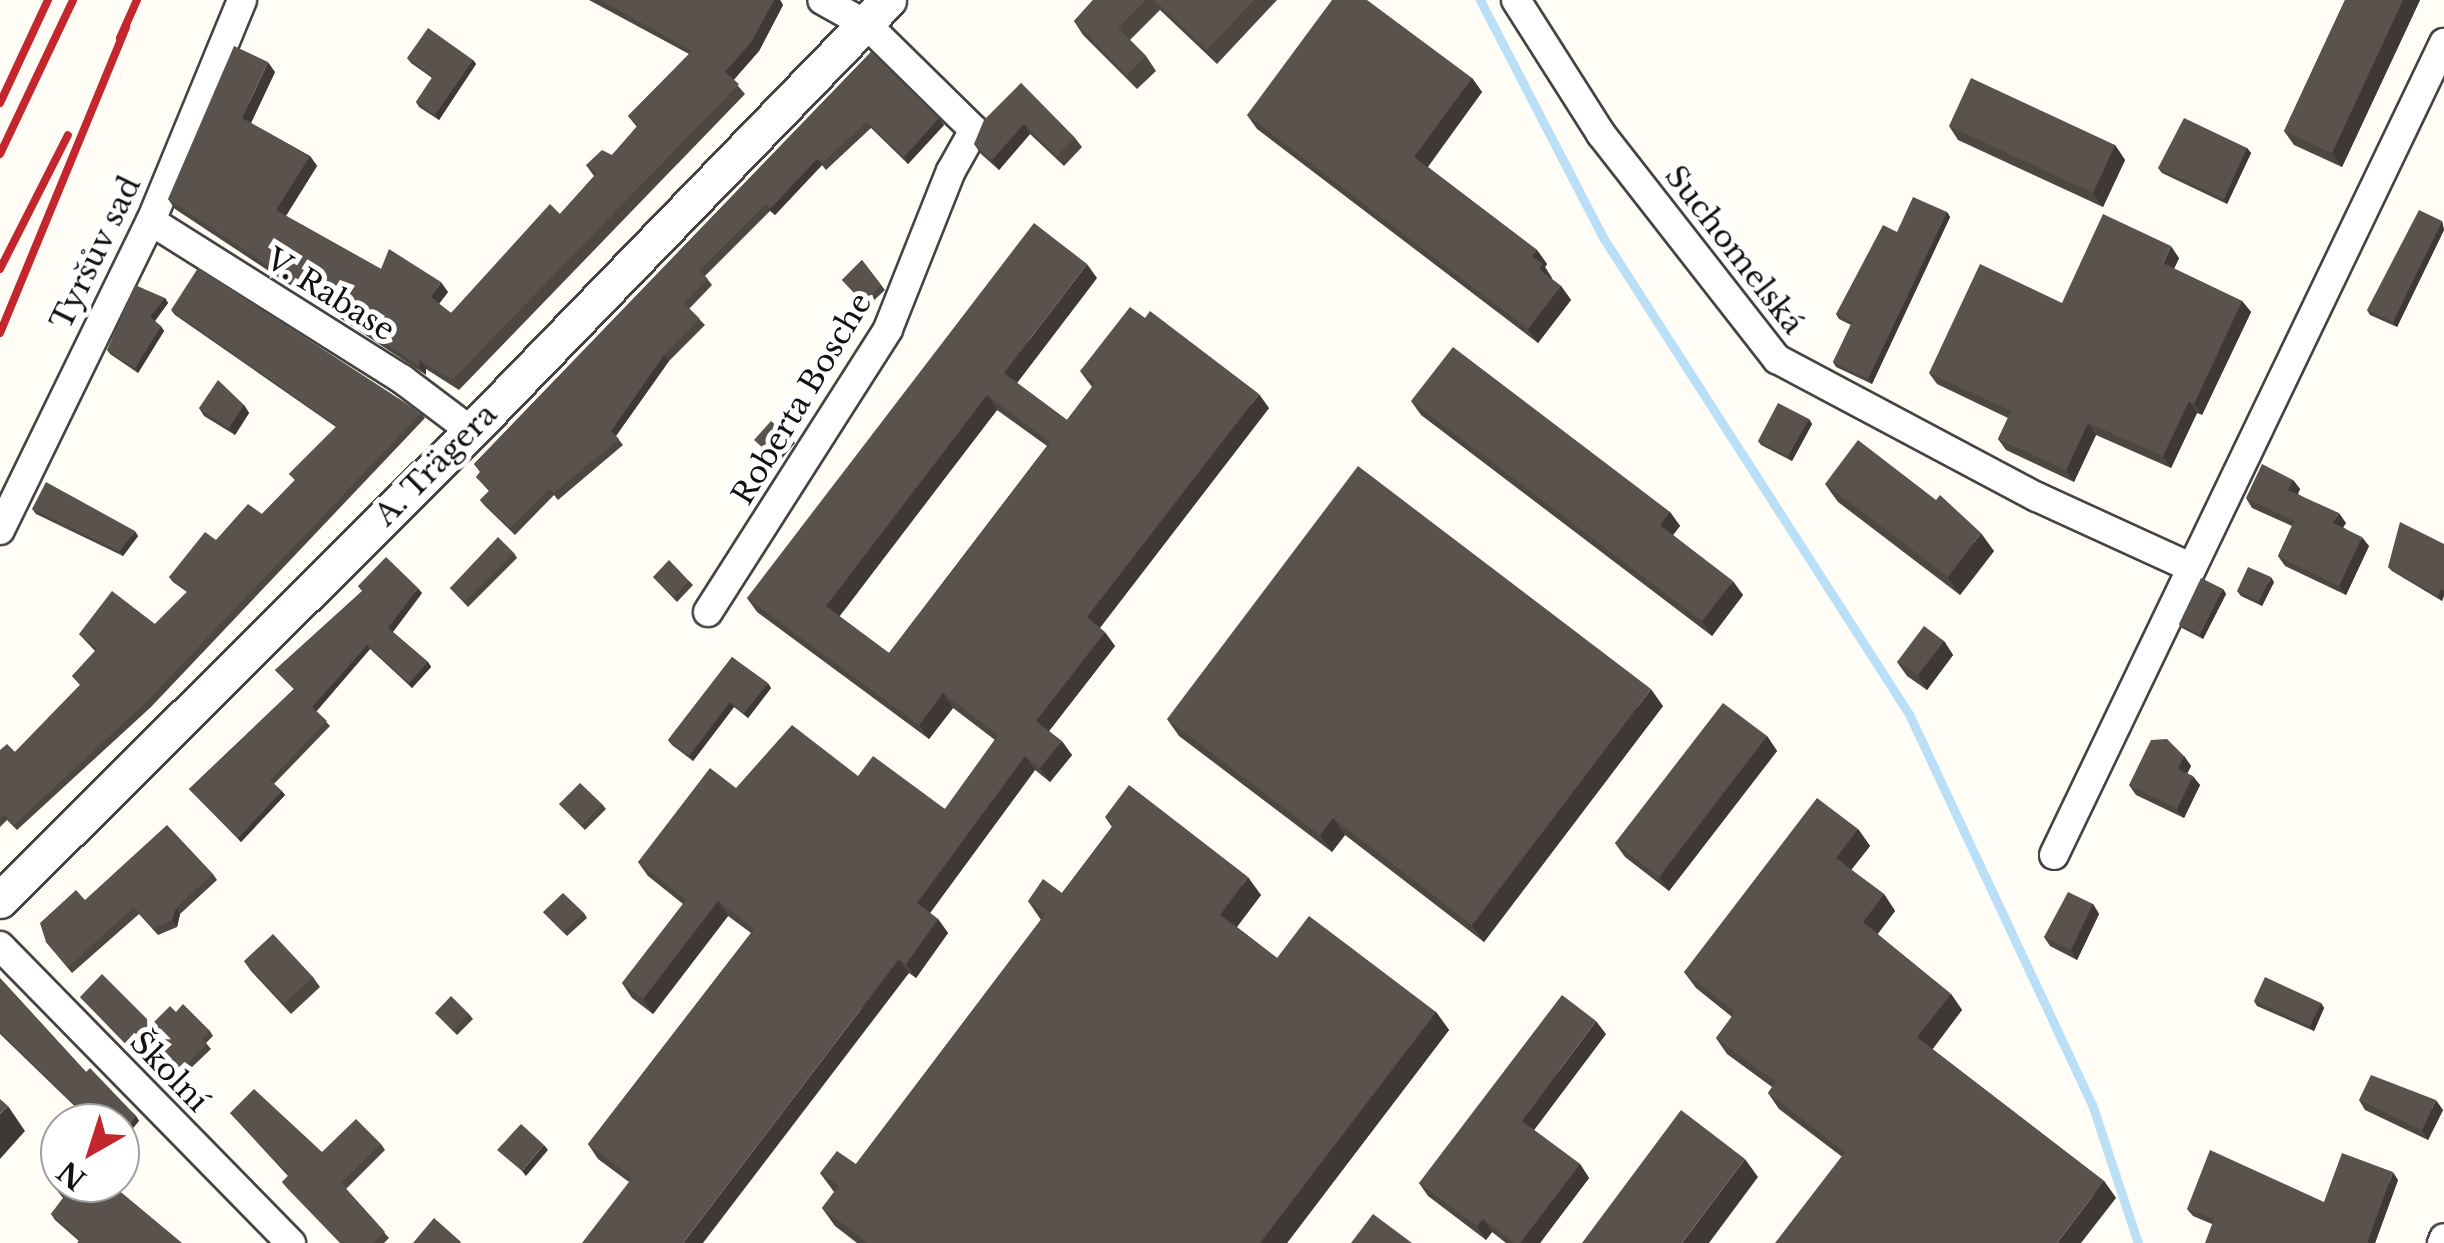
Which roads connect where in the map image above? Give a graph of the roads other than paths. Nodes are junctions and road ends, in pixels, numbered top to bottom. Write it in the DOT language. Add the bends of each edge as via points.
graph roads {
  1 [pos="242,0"];
  2 [pos="822,0"];
  3 [pos="1516,0"];
  4 [pos="877,12"];
  5 [pos="2444,42"];
  6 [pos="151,220"];
  7 [pos="470,431"];
  8 [pos="0,530"];
  9 [pos="2188,566"];
  10 [pos="708,612"];
  11 [pos="2054,855"];
  12 [pos="0,900"];
  13 [pos="0,946"];
  14 [pos="291,1243"];
  1 -- 6 [label="street, Tyršův sad"];
  2 -- 4 [label="street"];
  3 -- 9 [label="street, Suchomelská" via="1601,134 1777,359 2019,488"];
  4 -- 7 [label="street, A. Trägera"];
  4 -- 10 [label="street, Roberta Bosche" via="974,130 950,170 888,329"];
  5 -- 9 [label="street"];
  6 -- 7 [label="street, V. Rabase" via="402,379"];
  6 -- 8 [label="street, Tyršův sad"];
  7 -- 12 [label="street, A. Trägera"];
  9 -- 11 [label="street"];
  13 -- 14 [label="street, Školní"];
}
